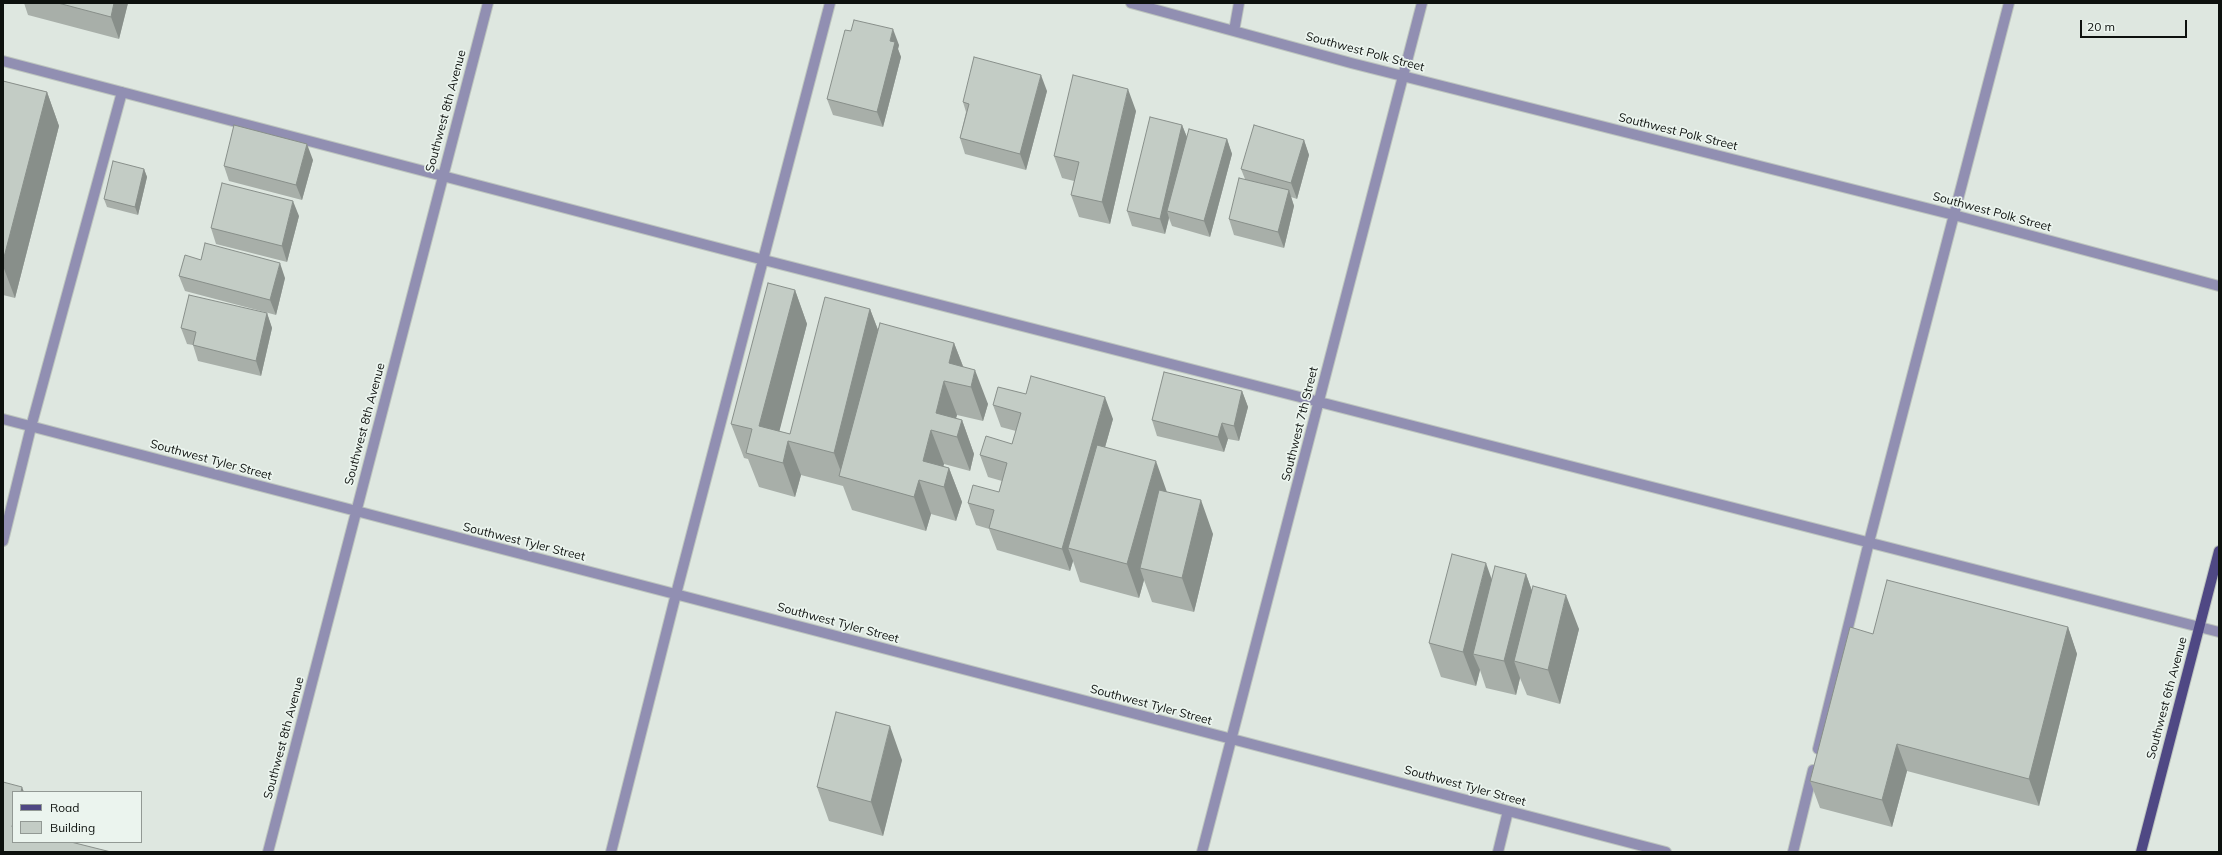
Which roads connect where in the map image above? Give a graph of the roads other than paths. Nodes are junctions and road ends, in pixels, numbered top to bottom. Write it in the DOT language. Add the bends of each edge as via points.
graph roads {
  1 [pos="488,3"];
  2 [pos="830,3"];
  3 [pos="1132,3"];
  4 [pos="1239,3"];
  5 [pos="1422,3"];
  6 [pos="2009,3"];
  7 [pos="1234,31"];
  8 [pos="3,61"];
  9 [pos="1403,76"];
  10 [pos="122,92"];
  11 [pos="443,175"];
  12 [pos="1954,215"];
  13 [pos="764,260"];
  14 [pos="2219,286"];
  15 [pos="1319,402"];
  16 [pos="3,419"];
  17 [pos="31,427"];
  18 [pos="356,511"];
  19 [pos="3,541"];
  20 [pos="1869,542"];
  21 [pos="2219,551"];
  22 [pos="676,594"];
  23 [pos="2199,627"];
  24 [pos="2219,632"];
  25 [pos="1232,739"];
  26 [pos="1508,811"];
  27 [pos="268,852"];
  28 [pos="611,852"];
  29 [pos="1202,852"];
  30 [pos="1498,852"];
  31 [pos="1666,852"];
  32 [pos="1793,852"];
  33 [pos="2141,852"];
  1 -- 11 [label="street, Southwest 8th Avenue"];
  2 -- 13 [label="street"];
  3 -- 7 [label="street, Southwest Polk Street"];
  4 -- 7 [label="street"];
  5 -- 9 [label="street, Southwest 7th Street"];
  6 -- 12 [label="street"];
  7 -- 9 [label="street, Southwest Polk Street"];
  8 -- 10 [label="street"];
  9 -- 12 [label="street, Southwest Polk Street"];
  9 -- 15 [label="street, Southwest 7th Street"];
  10 -- 11 [label="street"];
  10 -- 17 [label="street"];
  11 -- 13 [label="street"];
  11 -- 18 [label="street, Southwest 8th Avenue"];
  12 -- 14 [label="street, Southwest Polk Street"];
  12 -- 20 [label="street"];
  13 -- 15 [label="street"];
  13 -- 22 [label="street"];
  15 -- 20 [label="street"];
  15 -- 25 [label="street, Southwest 7th Street"];
  16 -- 17 [label="street, Southwest Tyler Street"];
  17 -- 18 [label="street, Southwest Tyler Street"];
  17 -- 19 [label="street"];
  18 -- 22 [label="street, Southwest Tyler Street"];
  18 -- 27 [label="street, Southwest 8th Avenue"];
  20 -- 23 [label="street"];
  20 -- 32 [label="street"];
  21 -- 23 [label="main road, Southwest 6th Avenue"];
  22 -- 25 [label="street, Southwest Tyler Street"];
  22 -- 28 [label="street"];
  23 -- 24 [label="street"];
  23 -- 33 [label="main road, Southwest 6th Avenue"];
  25 -- 26 [label="street, Southwest Tyler Street"];
  25 -- 29 [label="street, Southwest 7th Street"];
  26 -- 30 [label="street"];
  26 -- 31 [label="street, Southwest Tyler Street"];
}
